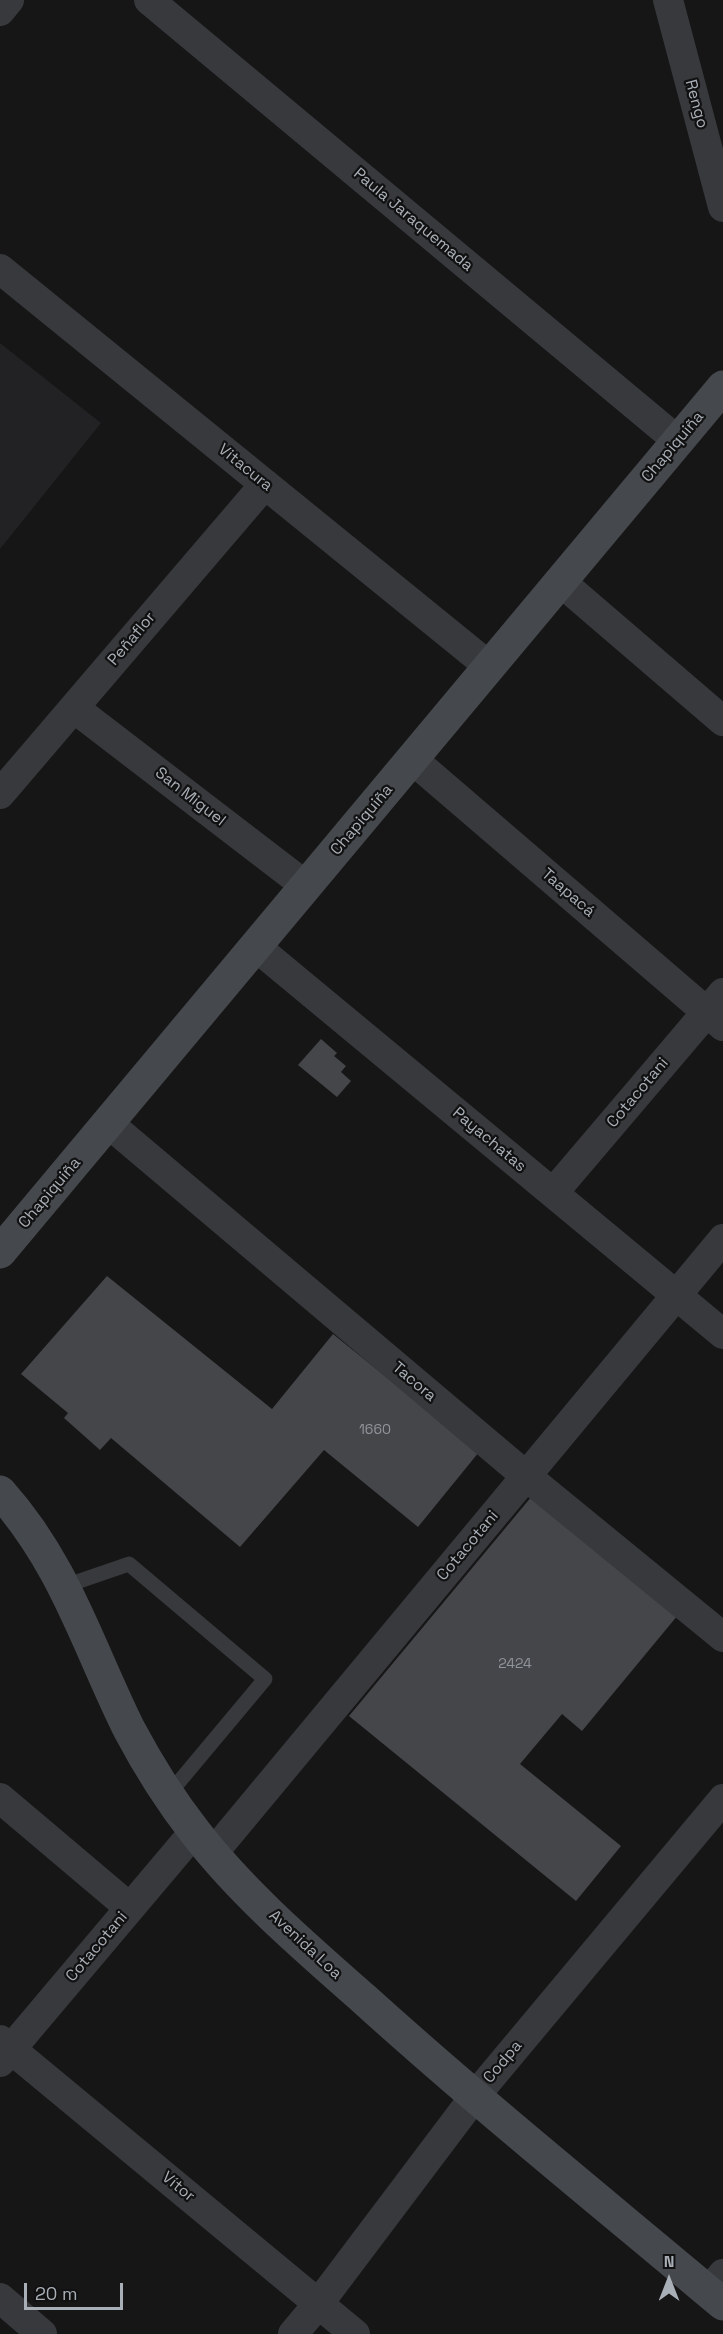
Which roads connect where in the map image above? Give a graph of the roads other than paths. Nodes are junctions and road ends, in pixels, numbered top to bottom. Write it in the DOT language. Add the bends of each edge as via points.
graph roads {
  1 [pos="9,0"];
  2 [pos="149,0"];
  3 [pos="668,0"];
  4 [pos="0,11"];
  5 [pos="723,207"];
  6 [pos="0,269"];
  7 [pos="718,403"];
  8 [pos="678,441"];
  9 [pos="265,484"];
  10 [pos="561,582"];
  11 [pos="490,667"];
  12 [pos="74,708"];
  13 [pos="723,721"];
  14 [pos="412,759"];
  15 [pos="5,777"];
  16 [pos="306,886"];
  17 [pos="255,946"];
  18 [pos="718,1010"];
  19 [pos="108,1123"];
  20 [pos="553,1193"];
  21 [pos="723,1239"];
  22 [pos="0,1252"];
  23 [pos="676,1295"];
  24 [pos="723,1334"];
  25 [pos="526,1476"];
  26 [pos="0,1492"];
  27 [pos="65,1586"];
  28 [pos="723,1637"];
  29 [pos="168,1795"];
  30 [pos="0,1798"];
  31 [pos="723,1799"];
  32 [pos="204,1842"];
  33 [pos="130,1908"];
  34 [pos="4,2051"];
  35 [pos="475,2096"];
  36 [pos="718,2290"];
  37 [pos="0,2298"];
  38 [pos="319,2303"];
  39 [pos="42,2334"];
  40 [pos="293,2334"];
  41 [pos="355,2334"];
  1 -- 4 [label="street"];
  2 -- 8 [label="street, Paula Jaraquemada"];
  3 -- 5 [label="street, Rengo"];
  6 -- 9 [label="street, Vitacura"];
  7 -- 8 [label="street, Chapiquiña"];
  8 -- 10 [label="street, Chapiquiña"];
  9 -- 11 [label="street, Vitacura"];
  9 -- 12 [label="street, Peñaflor"];
  10 -- 11 [label="street, Chapiquiña"];
  10 -- 13 [label="street"];
  11 -- 14 [label="street, Chapiquiña"];
  12 -- 15 [label="street, Peñaflor"];
  12 -- 16 [label="street, San Miguel"];
  14 -- 16 [label="street, Chapiquiña"];
  14 -- 18 [label="street, Taapacá"];
  16 -- 17 [label="street, Chapiquiña"];
  17 -- 19 [label="street, Chapiquiña"];
  17 -- 20 [label="street, Payachatas"];
  18 -- 20 [label="street, Cotacotani"];
  19 -- 22 [label="street, Chapiquiña"];
  19 -- 25 [label="street, Tacora"];
  20 -- 23 [label="street, Payachatas"];
  21 -- 23 [label="street, Cotacotani"];
  23 -- 24 [label="street, Payachatas"];
  23 -- 25 [label="street, Cotacotani"];
  25 -- 28 [label="street, Tacora"];
  25 -- 32 [label="street, Cotacotani"];
  26 -- 27 [label="street, Avenida Loa" via="32,1532"];
  27 -- 29 [label="street, Avenida Loa" via="130,1730"];
  27 -- 29 [label="lane" via="129,1564 265,1679"];
  29 -- 32 [label="street, Avenida Loa"];
  30 -- 33 [label="street"];
  31 -- 35 [label="street, Codpa"];
  32 -- 33 [label="street, Cotacotani"];
  32 -- 35 [label="street, Avenida Loa" via="310,1952"];
  33 -- 34 [label="street, Cotacotani"];
  34 -- 38 [label="street, Vítor"];
  35 -- 36 [label="street, Avenida Loa"];
  35 -- 38 [label="street, Codpa"];
  37 -- 39 [label="street"];
  38 -- 40 [label="street, Codpa"];
  38 -- 41 [label="street, Vítor"];
}
